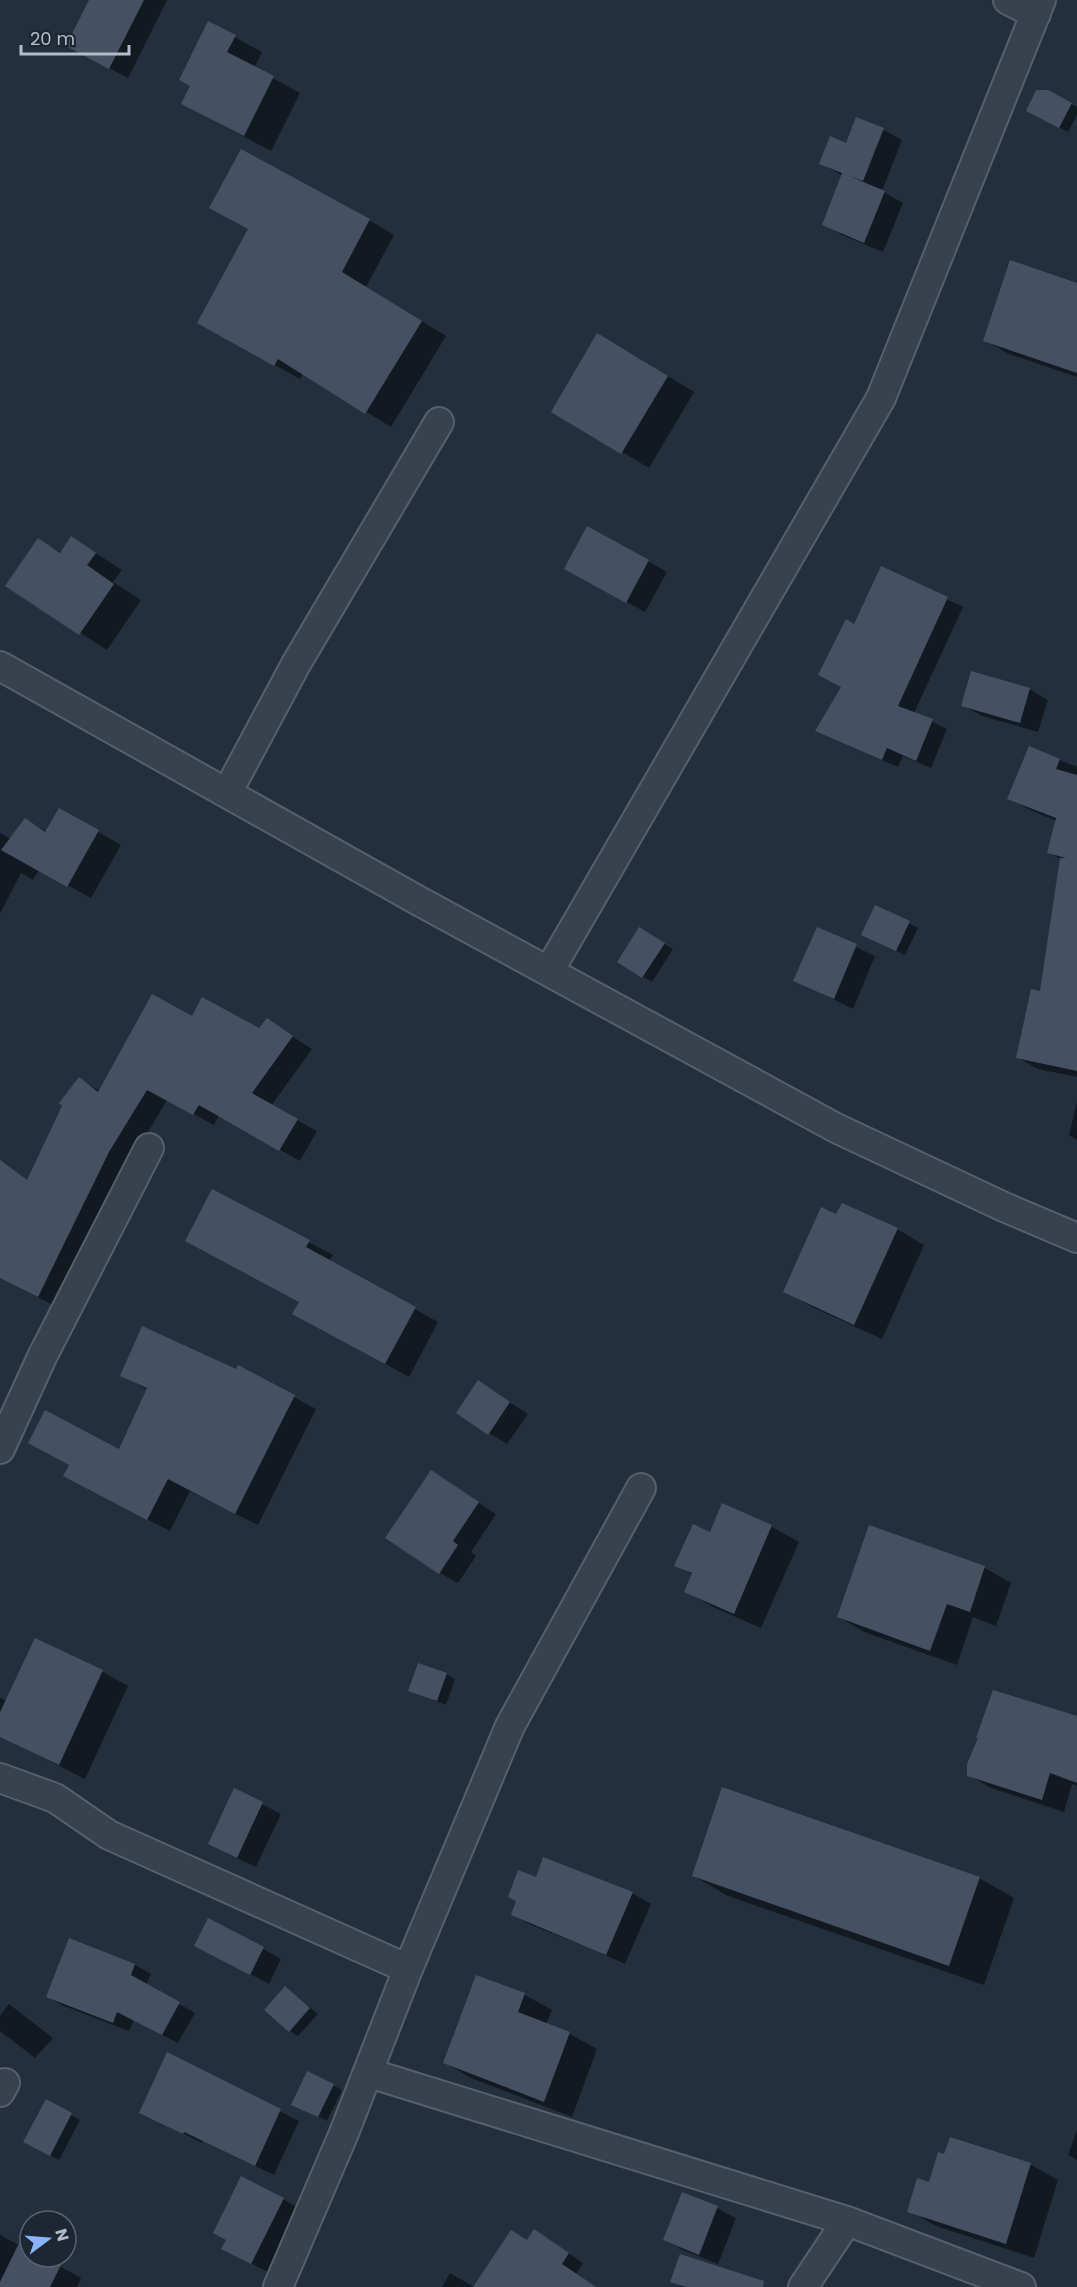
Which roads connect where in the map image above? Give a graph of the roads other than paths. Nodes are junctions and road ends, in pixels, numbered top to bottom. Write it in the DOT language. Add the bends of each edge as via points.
graph roads {
  1 [pos="1008,0"];
  2 [pos="1039,7"];
  3 [pos="439,422"];
  4 [pos="0,666"];
  5 [pos="227,793"];
  6 [pos="549,971"];
  7 [pos="149,1148"];
  8 [pos="1077,1238"];
  9 [pos="0,1449"];
  10 [pos="641,1488"];
  11 [pos="0,1778"];
  12 [pos="408,1969"];
  13 [pos="369,2073"];
  14 [pos="847,2221"];
  15 [pos="278,2287"];
  16 [pos="803,2287"];
  17 [pos="1021,2287"];
  1 -- 2 [label="street"];
  2 -- 6 [label="street" via="881,398"];
  3 -- 5 [label="street" via="296,664"];
  4 -- 5 [label="street"];
  5 -- 6 [label="street"];
  6 -- 8 [label="street" via="836,1128"];
  7 -- 9 [label="street" via="42,1357"];
  10 -- 12 [label="street" via="510,1726"];
  11 -- 12 [label="street" via="55,1798 109,1835"];
  12 -- 13 [label="street"];
  13 -- 14 [label="street"];
  13 -- 15 [label="street"];
  14 -- 16 [label="street"];
  14 -- 17 [label="street"];
}
